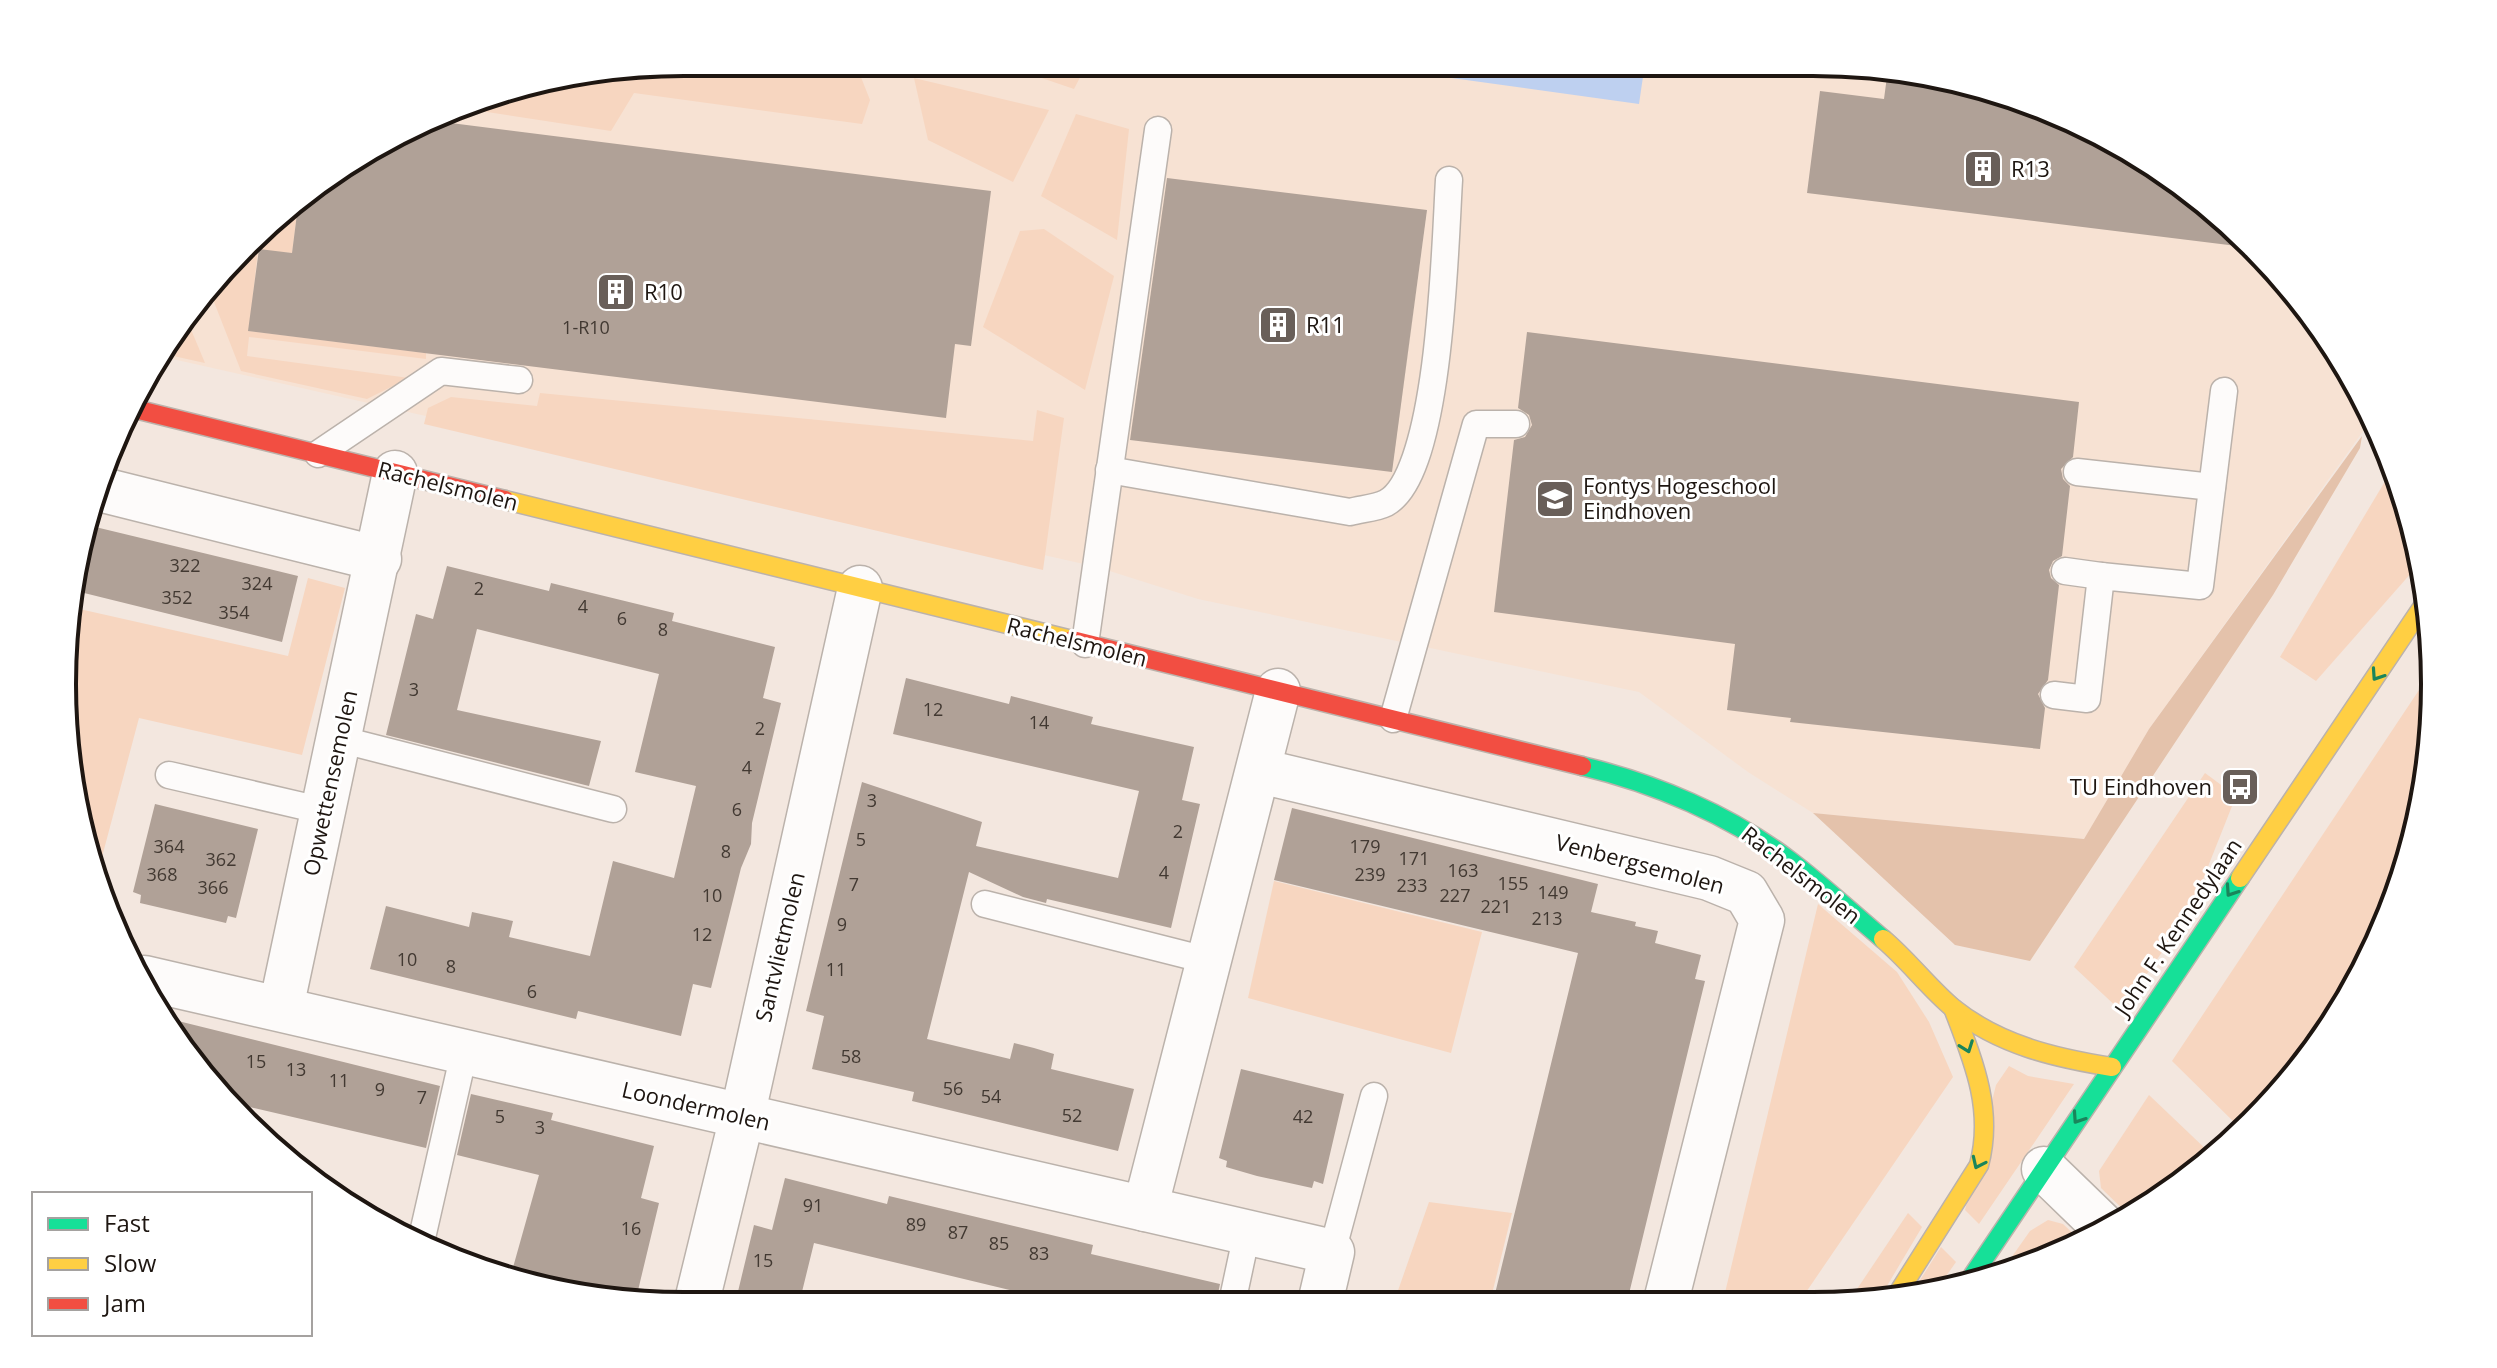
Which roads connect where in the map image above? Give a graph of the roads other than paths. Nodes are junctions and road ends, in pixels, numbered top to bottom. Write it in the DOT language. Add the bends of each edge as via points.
graph roads {
  1 [pos="1158,130"];
  2 [pos="1449,180"];
  3 [pos="519,380"];
  4 [pos="2224,391"];
  5 [pos="141,411"];
  6 [pos="1516,424"];
  7 [pos="318,454"];
  8 [pos="1109,470"];
  9 [pos="2077,472"];
  10 [pos="395,473"];
  11 [pos="2212,487"];
  12 [pos="107,491"];
  13 [pos="379,559"];
  14 [pos="2065,571"];
  15 [pos="2101,576"];
  16 [pos="860,588"];
  17 [pos="2417,615"];
  18 [pos="1085,644"];
  19 [pos="1278,691"];
  20 [pos="2054,695"];
  21 [pos="1393,719"];
  22 [pos="339,739"];
  23 [pos="1260,771"];
  24 [pos="169,775"];
  25 [pos="613,809"];
  26 [pos="324,811"];
  27 [pos="985,904"];
  28 [pos="1210,961"];
  29 [pos="153,980"];
  30 [pos="281,1008"];
  31 [pos="1953,1008"];
  32 [pos="464,1053"];
  33 [pos="2112,1067"];
  34 [pos="1374,1096"];
  35 [pos="742,1117"];
  36 [pos="2044,1169"];
  37 [pos="1145,1209"];
  38 [pos="2098,1221"];
  39 [pos="423,1233"];
  40 [pos="1247,1233"];
  41 [pos="1332,1252"];
  42 [pos="1977,1269"];
  43 [pos="1903,1285"];
  44 [pos="699,1292"];
  45 [pos="1234,1292"];
  46 [pos="1323,1292"];
  47 [pos="1668,1292"];
  1 -- 8 [label="lane"];
  2 -- 8 [label="lane" via="1437,368 1409,478 1387,503 1350,512"];
  3 -- 7 [label="lane" via="441,371"];
  4 -- 11 [label="lane"];
  5 -- 7 [label="street, Rachelsmolen"];
  6 -- 21 [label="lane" via="1476,424"];
  7 -- 10 [label="street, Rachelsmolen"];
  8 -- 18 [label="lane"];
  9 -- 11 [label="lane"];
  10 -- 13 [label="street, Opwettensemolen"];
  10 -- 16 [label="street, Rachelsmolen"];
  11 -- 15 [label="lane" via="2200,586"];
  12 -- 13 [label="street"];
  13 -- 22 [label="street, Opwettensemolen"];
  14 -- 15 [label="lane"];
  15 -- 20 [label="lane" via="2087,699"];
  16 -- 18 [label="street, Rachelsmolen"];
  16 -- 35 [label="street, Santvlietmolen"];
  17 -- 33 [label="street, John F. Kennedylaan, one-way"];
  18 -- 19 [label="street, Rachelsmolen"];
  19 -- 21 [label="street, Rachelsmolen"];
  19 -- 23 [label="street"];
  21 -- 31 [label="street, Rachelsmolen" via="1620,775 1735,824 1788,859 1913,964"];
  22 -- 25 [label="lane"];
  22 -- 26 [label="street, Opwettensemolen"];
  23 -- 28 [label="street"];
  23 -- 47 [label="street, Venbergsemolen" via="1709,878 1746,893 1762,920"];
  24 -- 26 [label="lane"];
  26 -- 30 [label="street, Opwettensemolen"];
  27 -- 28 [label="lane"];
  28 -- 37 [label="street"];
  29 -- 30 [label="street, Loondermolen"];
  30 -- 32 [label="street, Loondermolen"];
  31 -- 33 [label="street, Rachelsmolen" via="2012,1043 2051,1057"];
  31 -- 43 [label="street, Rachelsmolen, one-way" via="1981,1087 1986,1146"];
  32 -- 35 [label="street, Loondermolen"];
  32 -- 39 [label="lane"];
  33 -- 36 [label="street, John F. Kennedylaan, one-way"];
  34 -- 41 [label="lane"];
  35 -- 37 [label="street, Loondermolen"];
  35 -- 44 [label="street, Santvlietmolen"];
  36 -- 38 [label="street"];
  36 -- 42 [label="street, John F. Kennedylaan"];
  37 -- 40 [label="street, Loondermolen"];
  40 -- 41 [label="street, Loondermolen"];
  40 -- 45 [label="lane"];
  41 -- 46 [label="street"];
}
